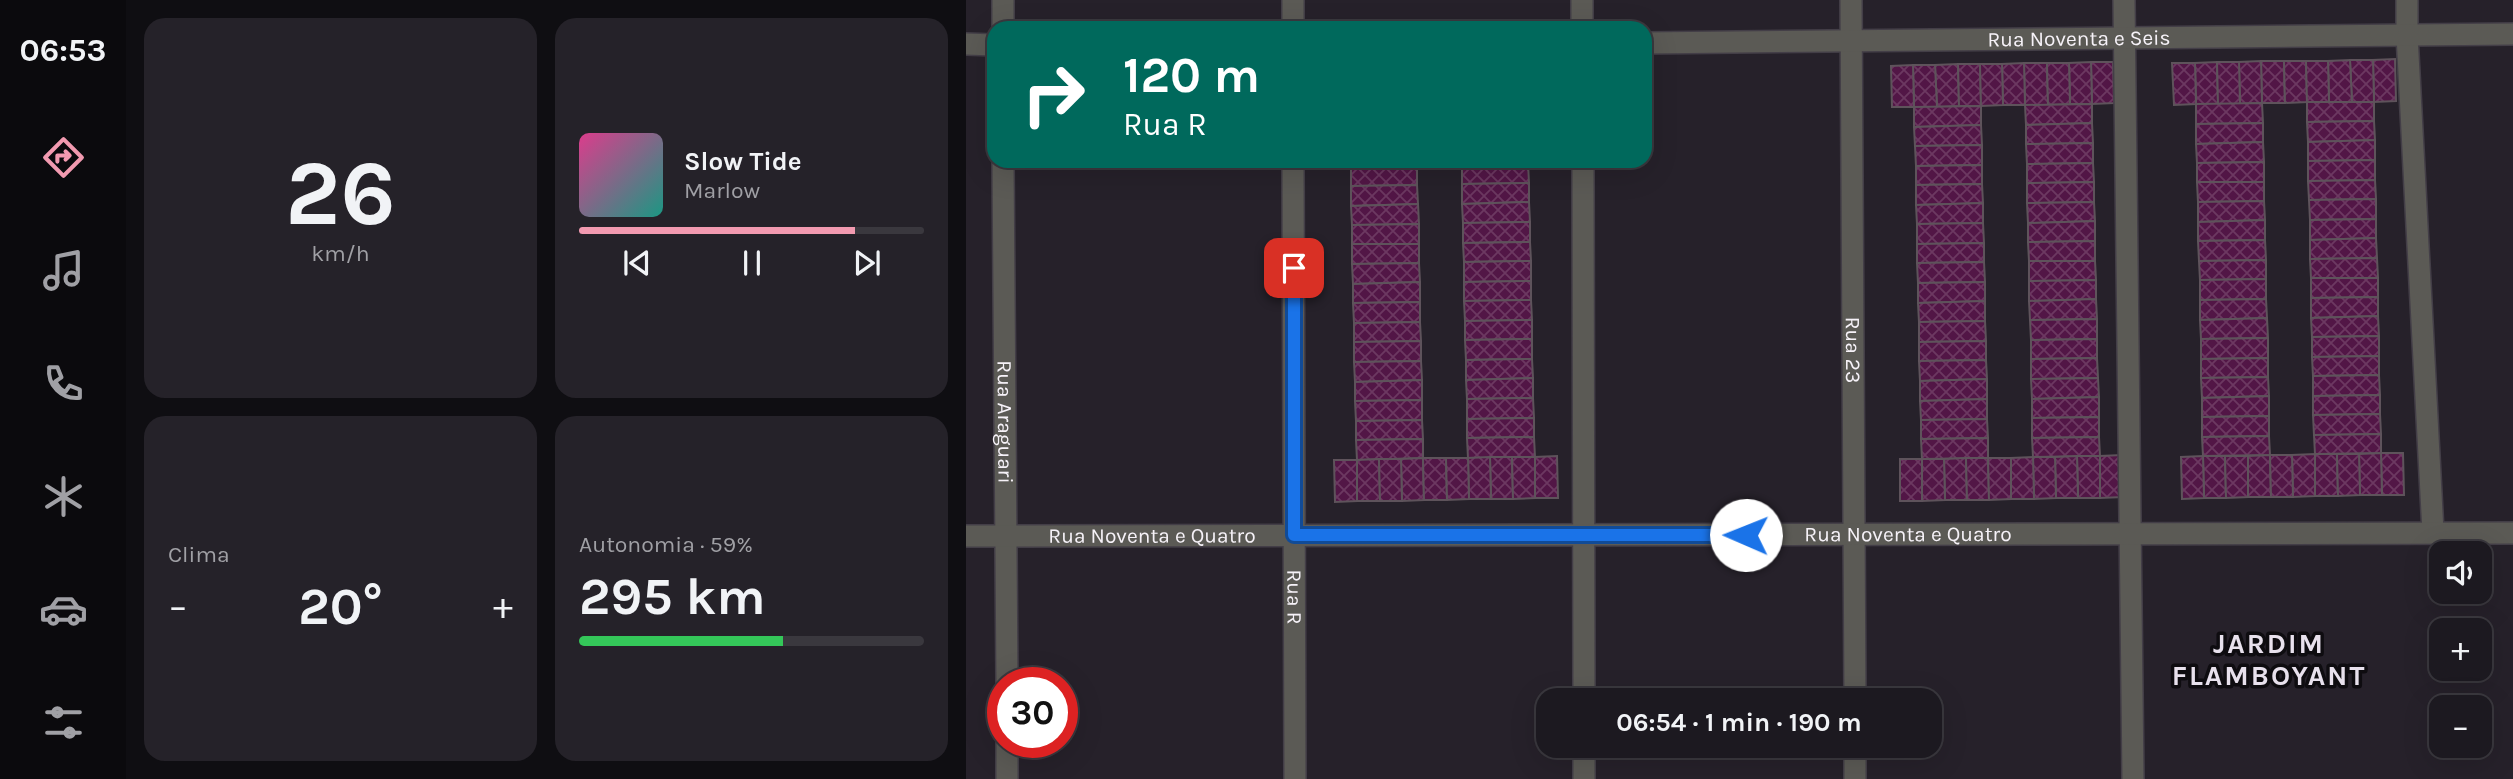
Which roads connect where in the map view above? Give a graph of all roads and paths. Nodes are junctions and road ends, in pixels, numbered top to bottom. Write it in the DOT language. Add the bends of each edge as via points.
graph roads {
  1 [pos="1003,0"];
  2 [pos="1293,0"];
  3 [pos="1582,0"];
  4 [pos="1851,0"];
  5 [pos="2124,0"];
  6 [pos="2407,0"];
  7 [pos="1003,21"];
  8 [pos="1293,21"];
  9 [pos="1582,21"];
  10 [pos="2513,34"];
  11 [pos="2407,35"];
  12 [pos="2124,38"];
  13 [pos="1851,41"];
  14 [pos="1652,43"];
  15 [pos="966,44"];
  16 [pos="987,45"];
  17 [pos="1003,168"];
  18 [pos="1293,168"];
  19 [pos="1583,168"];
  20 [pos="2433,532"];
  21 [pos="1584,533"];
  22 [pos="2513,533"];
  23 [pos="1006,535"];
  24 [pos="1294,535"];
  25 [pos="966,536"];
  26 [pos="1854,536"];
  27 [pos="2130,536"];
  28 [pos="1007,667"];
  29 [pos="1584,688"];
  30 [pos="1855,688"];
  31 [pos="1007,758"];
  32 [pos="1584,758"];
  33 [pos="1855,758"];
  34 [pos="1007,779"];
  35 [pos="1295,779"];
  36 [pos="1584,779"];
  37 [pos="1855,779"];
  38 [pos="2133,779"];
  1 -- 7 [label="street"];
  2 -- 8 [label="street"];
  3 -- 9 [label="street"];
  4 -- 13 [label="street, Rua 23"];
  5 -- 12 [label="street"];
  6 -- 11 [label="street"];
  10 -- 11 [label="street, Rua Noventa e Seis"];
  11 -- 12 [label="street, Rua Noventa e Seis"];
  11 -- 20 [label="street"];
  12 -- 13 [label="street, Rua Noventa e Seis"];
  12 -- 27 [label="street"];
  13 -- 14 [label="street, Rua Noventa e Seis"];
  13 -- 26 [label="street, Rua 23"];
  15 -- 16 [label="street"];
  17 -- 23 [label="street, Rua Araguari"];
  18 -- 24 [label="street, Rua R"];
  19 -- 21 [label="street"];
  20 -- 22 [label="street, Rua Noventa e Quatro"];
  20 -- 27 [label="street, Rua Noventa e Quatro"];
  21 -- 24 [label="street, Rua Noventa e Quatro"];
  21 -- 26 [label="street, Rua Noventa e Quatro"];
  21 -- 29 [label="street"];
  23 -- 24 [label="street, Rua Noventa e Quatro"];
  23 -- 25 [label="street, Rua Noventa e Quatro"];
  23 -- 28 [label="street, Rua Araguari"];
  24 -- 35 [label="street, Rua R"];
  26 -- 27 [label="street, Rua Noventa e Quatro"];
  26 -- 30 [label="street, Rua 23"];
  27 -- 38 [label="street"];
  31 -- 34 [label="street"];
  32 -- 36 [label="street"];
  33 -- 37 [label="street"];
}
